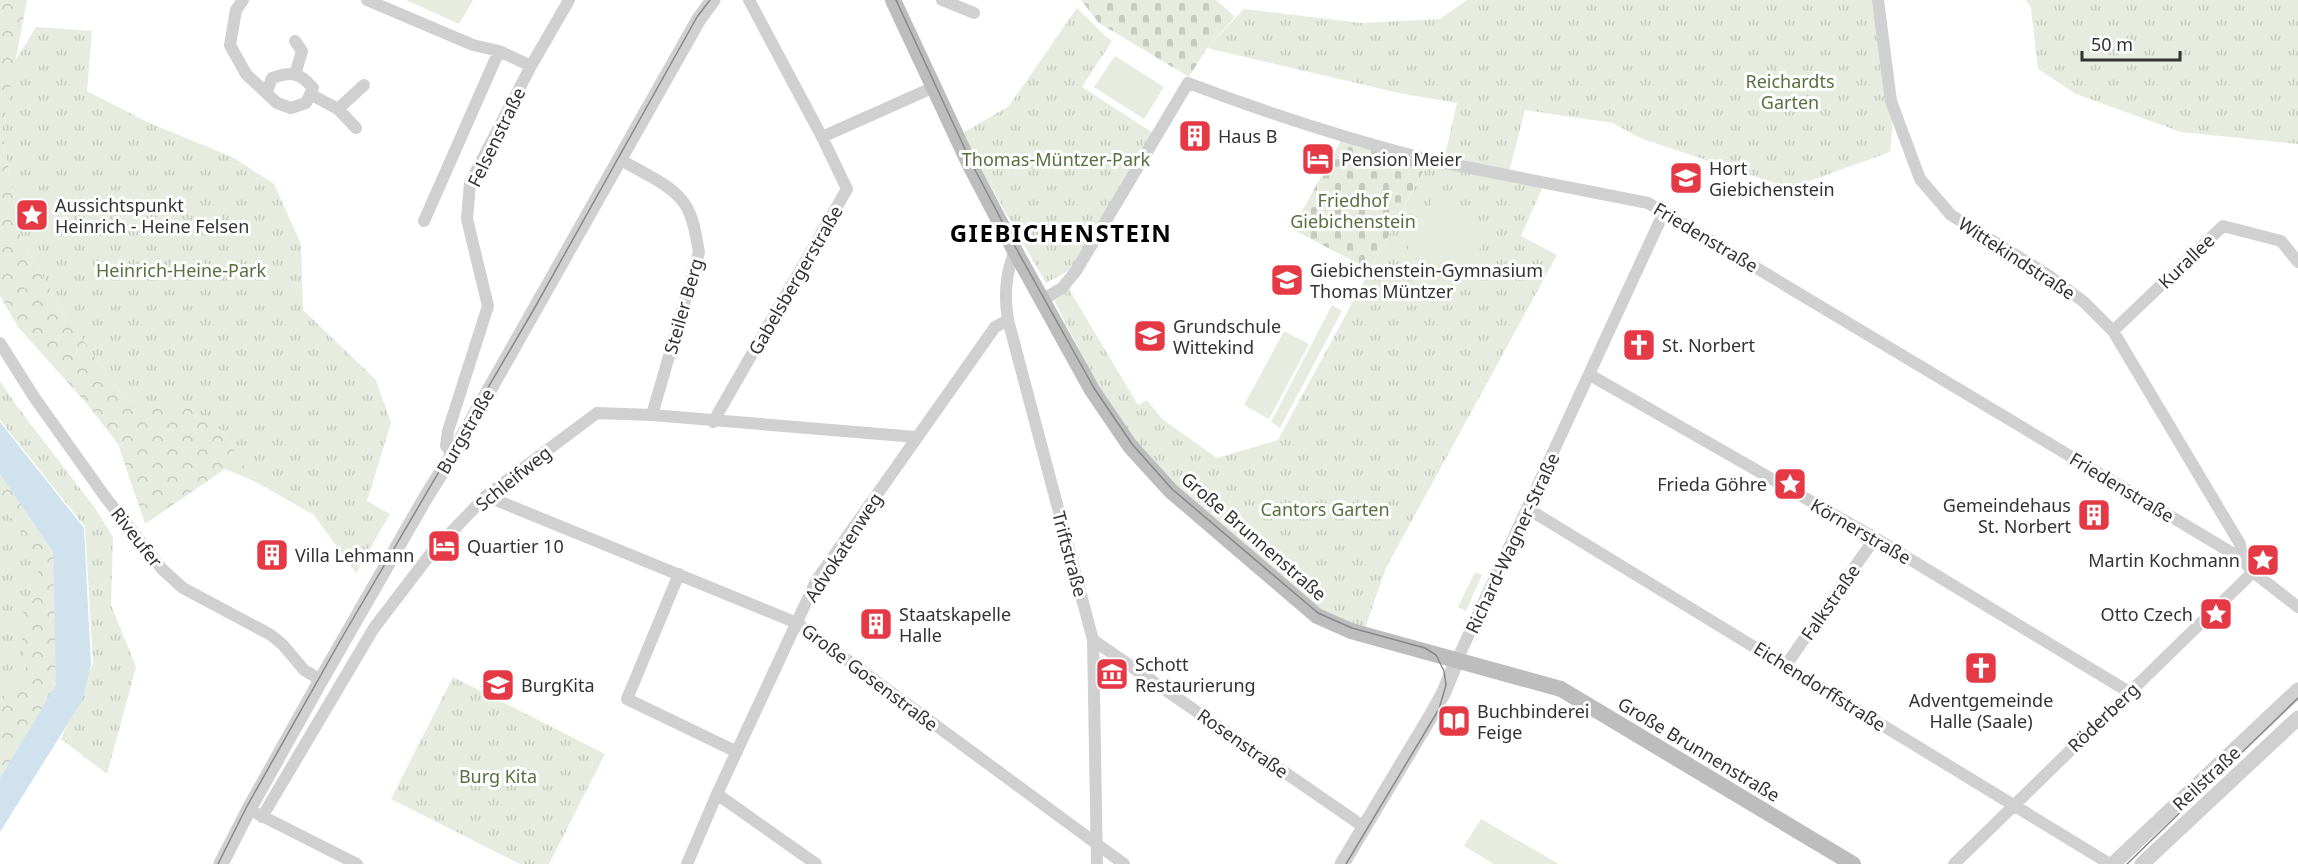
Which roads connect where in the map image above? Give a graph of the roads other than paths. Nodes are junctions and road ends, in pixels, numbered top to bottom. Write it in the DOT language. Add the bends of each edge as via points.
graph roads {
  1 [pos="243,0"];
  2 [pos="367,0"];
  3 [pos="569,0"];
  4 [pos="713,0"];
  5 [pos="749,0"];
  6 [pos="893,0"];
  7 [pos="942,0"];
  8 [pos="1878,0"];
  9 [pos="974,13"];
  10 [pos="295,41"];
  11 [pos="499,51"];
  12 [pos="531,66"];
  13 [pos="295,75"];
  14 [pos="364,85"];
  15 [pos="932,88"];
  16 [pos="267,92"];
  17 [pos="310,94"];
  18 [pos="338,109"];
  19 [pos="356,128"];
  20 [pos="822,136"];
  21 [pos="620,159"];
  22 [pos="1664,212"];
  23 [pos="424,221"];
  24 [pos="1014,251"];
  25 [pos="2298,262"];
  26 [pos="1042,300"];
  27 [pos="1008,320"];
  28 [pos="2113,331"];
  29 [pos="0,343"];
  30 [pos="1590,375"];
  31 [pos="652,415"];
  32 [pos="714,422"];
  33 [pos="916,437"];
  34 [pos="453,454"];
  35 [pos="486,496"];
  36 [pos="1528,509"];
  37 [pos="1875,538"];
  38 [pos="2242,559"];
  39 [pos="2253,572"];
  40 [pos="679,574"];
  41 [pos="2298,607"];
  42 [pos="796,623"];
  43 [pos="1093,640"];
  44 [pos="1457,660"];
  45 [pos="1786,665"];
  46 [pos="321,680"];
  47 [pos="2298,690"];
  48 [pos="2129,692"];
  49 [pos="2298,718"];
  50 [pos="738,752"];
  51 [pos="717,794"];
  52 [pos="2014,805"];
  53 [pos="255,813"];
  54 [pos="1364,827"];
  55 [pos="1096,846"];
  56 [pos="221,864"];
  57 [pos="357,864"];
  58 [pos="687,864"];
  59 [pos="816,864"];
  60 [pos="1097,864"];
  61 [pos="1124,864"];
  62 [pos="1342,864"];
  63 [pos="1852,864"];
  64 [pos="1954,864"];
  65 [pos="2112,864"];
  66 [pos="2142,864"];
  1 -- 16 [label="street" via="236,10 230,45 246,74"];
  2 -- 11 [label="street" via="473,45"];
  3 -- 12 [label="street, Felsenstraße"];
  4 -- 21 [label="street, Burgstraße"];
  5 -- 20 [label="street, Gabelsbergerstraße"];
  6 -- 15 [label="main road, Große Brunnenstraße"];
  7 -- 9 [label="street"];
  8 -- 28 [label="street, Wittekindstraße" via="1891,101 1920,179 1951,215 2049,275"];
  10 -- 13 [label="street" via="302,51"];
  11 -- 12 [label="street"];
  11 -- 23 [label="street, Felsenstraße"];
  12 -- 34 [label="street, Felsenstraße" via="470,183 467,219 488,306 448,431 446,446"];
  13 -- 16 [label="street" via="287,73 272,78"];
  13 -- 17 [label="street" via="303,76 313,88"];
  14 -- 18 [label="street"];
  15 -- 20 [label="street"];
  15 -- 24 [label="main road, Große Brunnenstraße"];
  16 -- 17 [label="street" via="278,103 291,108 306,103"];
  17 -- 18 [label="street"];
  18 -- 19 [label="street"];
  20 -- 32 [label="street, Gabelsbergerstraße" via="847,189"];
  21 -- 31 [label="street, Steiler Berg" via="673,191 686,206 699,252"];
  21 -- 34 [label="street, Burgstraße"];
  22 -- 26 [label="street, Friedenstraße" via="1648,202 1396,152 1265,112 1188,83 1076,271 1062,288"];
  22 -- 30 [label="street, Richard-Wagner-Straße"];
  22 -- 38 [label="street, Friedenstraße"];
  24 -- 26 [label="main road, Große Brunnenstraße"];
  24 -- 27 [label="street, Triftstraße" via="1007,268"];
  25 -- 28 [label="street, Kurallee" via="2281,241 2223,226"];
  26 -- 44 [label="main road, Große Brunnenstraße" via="1110,419 1170,491 1317,616 1352,631"];
  27 -- 33 [label="street, Advokatenweg" via="995,327"];
  27 -- 43 [label="street, Triftstraße"];
  28 -- 38 [label="street, Wittekindstraße" via="2240,544"];
  29 -- 46 [label="street, Riveufer" via="34,398 162,569 183,588 271,635 304,670"];
  30 -- 36 [label="street, Richard-Wagner-Straße"];
  30 -- 37 [label="street, Körnerstraße"];
  31 -- 32 [label="street, Schleifweg"];
  31 -- 35 [label="street, Schleifweg" via="597,413"];
  32 -- 33 [label="street, Schleifweg"];
  33 -- 42 [label="street, Advokatenweg" via="816,581"];
  34 -- 46 [label="street, Burgstraße"];
  35 -- 40 [label="street, Große Gosenstraße"];
  35 -- 53 [label="street, Schleifweg" via="432,552 374,628"];
  36 -- 44 [label="street, Richard-Wagner-Straße"];
  36 -- 45 [label="street, Eichendorffstraße"];
  37 -- 45 [label="street, Falkstraße"];
  37 -- 48 [label="street, Körnerstraße"];
  38 -- 39 [label="street, Friedenstraße"];
  39 -- 41 [label="street, Friedenstraße"];
  39 -- 48 [label="street, Röderberg"];
  40 -- 42 [label="street, Große Gosenstraße"];
  40 -- 50 [label="street" via="627,699"];
  42 -- 50 [label="street, Advokatenweg"];
  42 -- 55 [label="street, Große Gosenstraße"];
  43 -- 54 [label="street, Rosenstraße"];
  43 -- 55 [label="street, Triftstraße"];
  44 -- 54 [label="street, Richard-Wagner-Straße" via="1444,692"];
  44 -- 63 [label="main road, Große Brunnenstraße" via="1561,689"];
  45 -- 52 [label="street, Eichendorffstraße"];
  46 -- 53 [label="street, Burgstraße"];
  47 -- 65 [label="street, Reilstraße"];
  48 -- 52 [label="street, Röderberg"];
  49 -- 66 [label="street, Reilstraße"];
  50 -- 51 [label="street, Advokatenweg"];
  51 -- 58 [label="street, Advokatenweg"];
  51 -- 59 [label="street"];
  52 -- 64 [label="street, Röderberg"];
  52 -- 65 [label="street, Eichendorffstraße"];
  53 -- 56 [label="street, Burgstraße"];
  53 -- 57 [label="street"];
  54 -- 62 [label="street, Richard-Wagner-Straße"];
  55 -- 60 [label="street, Triftstraße"];
  55 -- 61 [label="street, Große Gosenstraße"];
}
